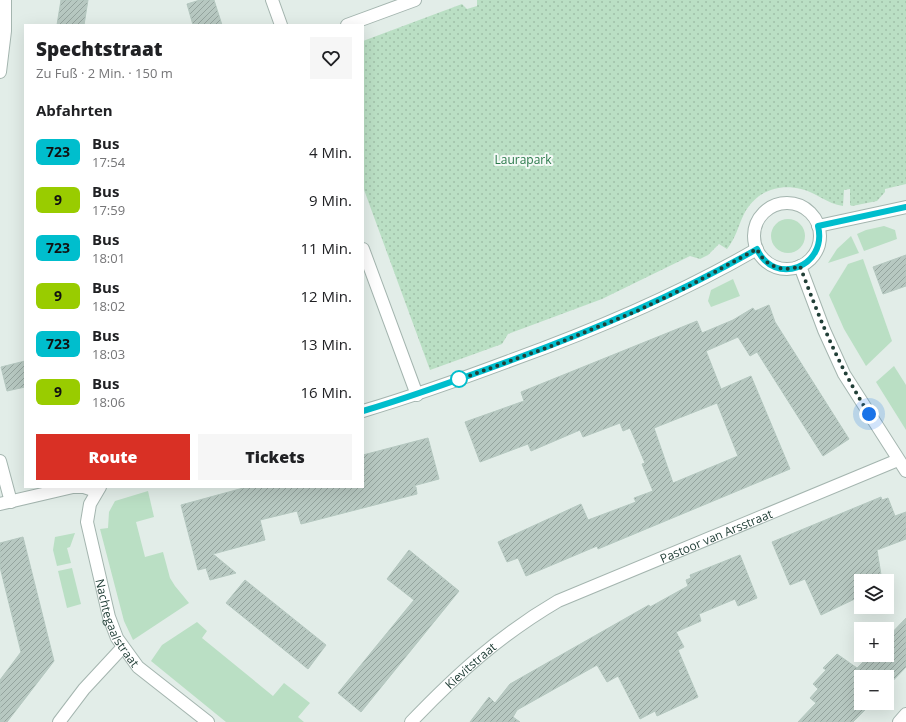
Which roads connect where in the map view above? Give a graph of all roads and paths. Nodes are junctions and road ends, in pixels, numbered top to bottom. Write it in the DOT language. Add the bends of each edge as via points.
graph roads {
  1 [pos="5,0"];
  2 [pos="272,0"];
  3 [pos="415,0"];
  4 [pos="281,24"];
  5 [pos="350,24"];
  6 [pos="0,72"];
  7 [pos="906,207"];
  8 [pos="818,226"];
  9 [pos="757,249"];
  10 [pos="364,252"];
  11 [pos="800,266"];
  12 [pos="417,395"];
  13 [pos="364,411"];
  14 [pos="898,460"];
  15 [pos="0,461"];
  16 [pos="906,471"];
  17 [pos="69,488"];
  18 [pos="98,489"];
  19 [pos="6,503"];
  20 [pos="534,615"];
  21 [pos="122,648"];
  22 [pos="906,714"];
  23 [pos="59,722"];
  24 [pos="208,722"];
  25 [pos="411,722"];
  26 [pos="899,722"];
  1 -- 6 [label="street" via="5,31"];
  2 -- 4 [label="street"];
  3 -- 5 [label="street"];
  7 -- 8 [label="street"];
  8 -- 9 [label="street" via="814,217 803,208 790,203 776,205 758,221 754,234"];
  8 -- 11 [label="street" via="820,239 816,252 808,262"];
  9 -- 11 [label="street" via="764,260 775,267 787,269"];
  9 -- 12 [label="street" via="687,287 615,321"];
  10 -- 12 [label="street"];
  11 -- 14 [label="street" via="844,374"];
  12 -- 13 [label="street"];
  14 -- 16 [label="street"];
  14 -- 20 [label="street, Pastoor van Arsstraat" via="558,601"];
  15 -- 19 [label="street"];
  17 -- 19 [label="street"];
  18 -- 21 [label="street, Nachtegaalstraat" via="88,512 88,533 112,628"];
  20 -- 25 [label="street, Kievitstraat" via="471,662"];
  21 -- 23 [label="street" via="84,689"];
  21 -- 24 [label="street, Nachtegaalstraat" via="138,667"];
  22 -- 26 [label="street"];
}
